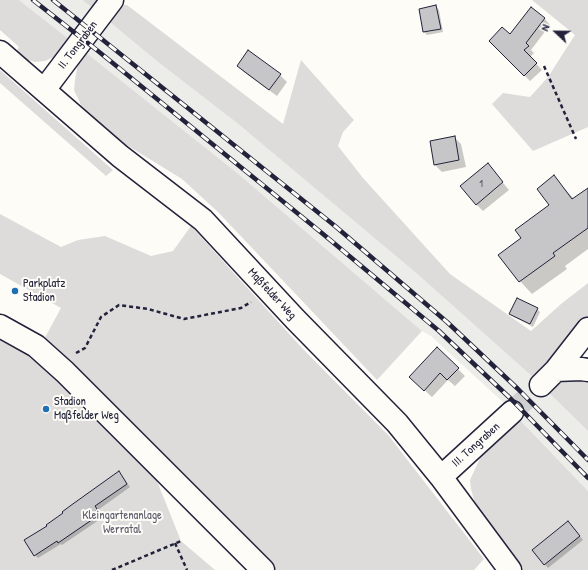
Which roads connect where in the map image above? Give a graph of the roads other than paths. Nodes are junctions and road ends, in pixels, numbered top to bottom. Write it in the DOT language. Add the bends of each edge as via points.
graph roads {
  1 [pos="112,0"];
  2 [pos="0,52"];
  3 [pos="44,90"];
  4 [pos="0,326"];
  5 [pos="588,329"];
  6 [pos="588,370"];
  7 [pos="512,412"];
  8 [pos="441,477"];
  9 [pos="502,566"];
  10 [pos="263,570"];
  1 -- 3 [label="street, II. Tongraben"];
  2 -- 3 [label="street, Maßfelder Weg"];
  3 -- 8 [label="street, Maßfelder Weg" via="120,156 203,220 397,423"];
  4 -- 10 [label="street" via="36,346 58,366"];
  5 -- 6 [label="street" via="548,377 581,369"];
  7 -- 8 [label="street, III. Tongraben"];
  8 -- 9 [label="street, Maßfelder Weg"];
}
